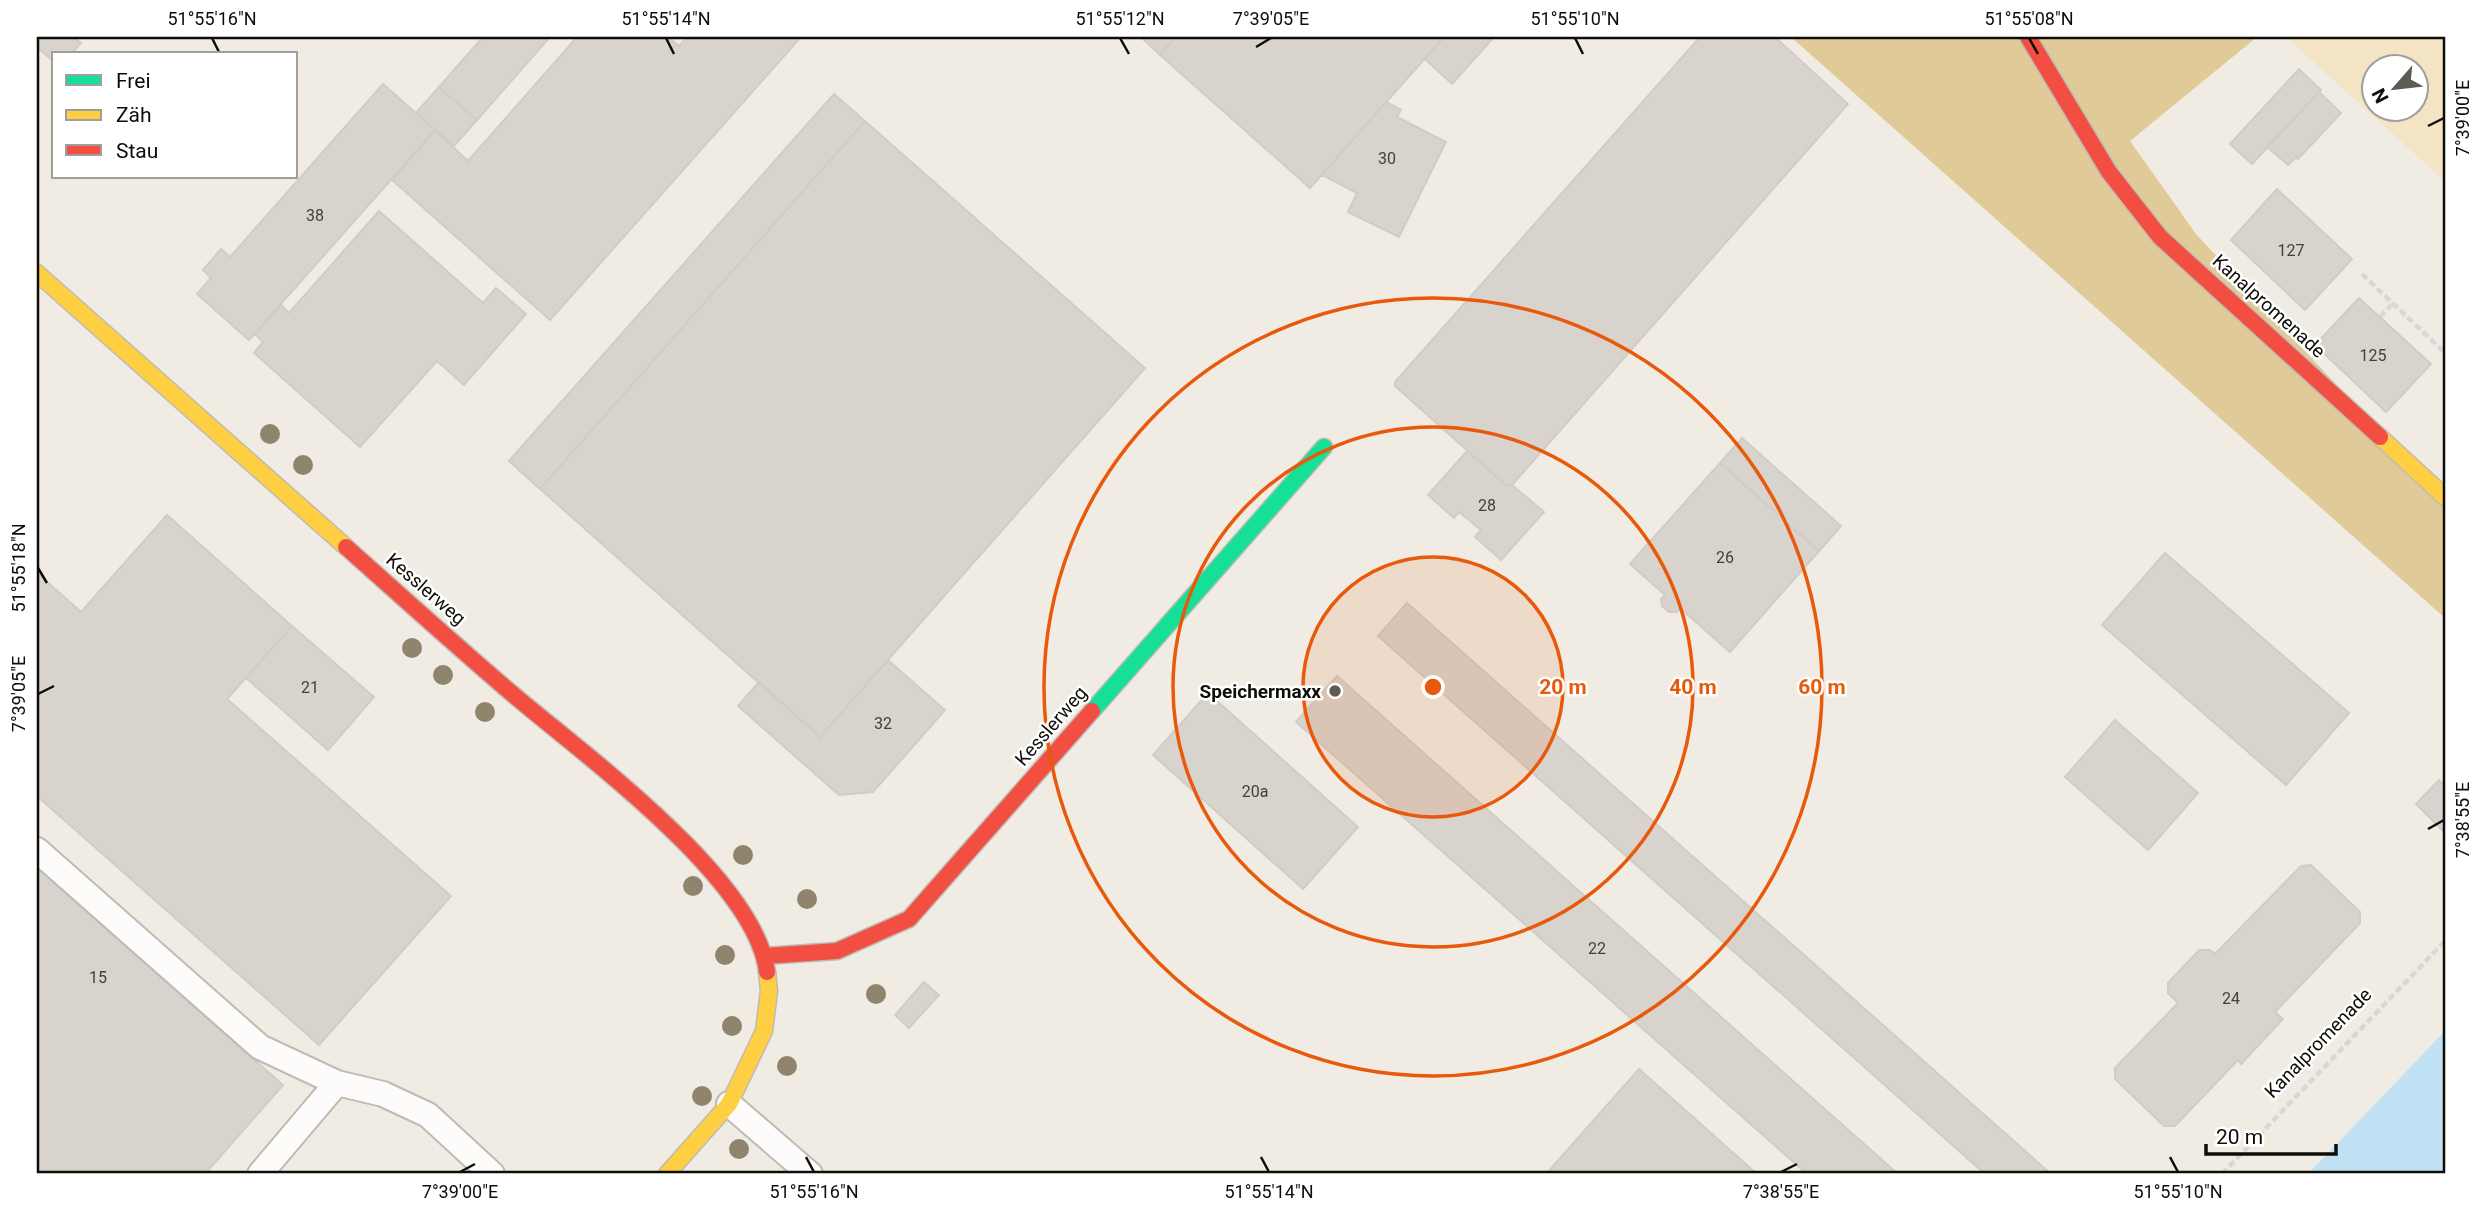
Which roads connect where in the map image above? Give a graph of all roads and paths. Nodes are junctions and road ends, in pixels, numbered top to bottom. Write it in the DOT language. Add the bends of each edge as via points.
graph roads {
  1 [pos="2028,37"];
  2 [pos="37,273"];
  3 [pos="2362,274"];
  4 [pos="2393,303"];
  5 [pos="2380,317"];
  6 [pos="2443,351"];
  7 [pos="1324,447"];
  8 [pos="2445,497"];
  9 [pos="37,850"];
  10 [pos="2445,942"];
  11 [pos="765,956"];
  12 [pos="337,1083"];
  13 [pos="729,1104"];
  14 [pos="260,1174"];
  15 [pos="492,1174"];
  16 [pos="667,1174"];
  17 [pos="810,1174"];
  18 [pos="2222,1174"];
  1 -- 8 [label="street, Kanalpromenade" via="2109,172 2160,237"];
  2 -- 11 [label="street, Kesslerweg" via="508,690 662,818 737,902"];
  3 -- 4 [label="path"];
  4 -- 5 [label="path"];
  4 -- 6 [label="path"];
  7 -- 11 [label="street, Kesslerweg" via="909,919 838,951"];
  9 -- 12 [label="lane" via="260,1047"];
  10 -- 18 [label="path, Kanalpromenade"];
  11 -- 13 [label="street, Kesslerweg" via="769,991 764,1031"];
  12 -- 14 [label="lane"];
  12 -- 15 [label="lane" via="383,1094 428,1115"];
  13 -- 16 [label="street, Kesslerweg"];
  13 -- 17 [label="lane"];
}
